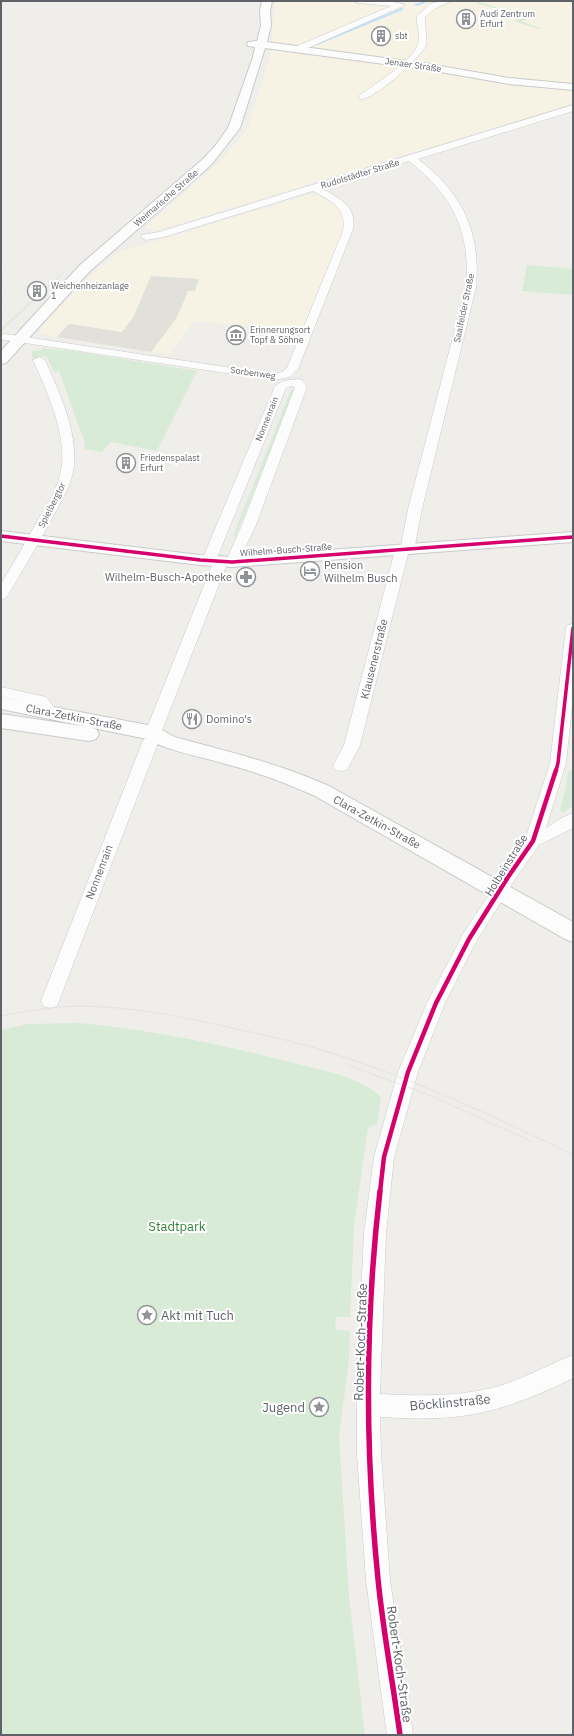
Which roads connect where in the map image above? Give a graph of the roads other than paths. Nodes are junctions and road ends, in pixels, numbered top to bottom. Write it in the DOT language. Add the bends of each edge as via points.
graph roads {
  1 [pos="261,1"];
  2 [pos="267,1"];
  3 [pos="358,1"];
  4 [pos="448,1"];
  5 [pos="401,5"];
  6 [pos="427,10"];
  7 [pos="257,44"];
  8 [pos="293,48"];
  9 [pos="258,57"];
  10 [pos="406,64"];
  11 [pos="573,87"];
  12 [pos="363,97"];
  13 [pos="573,108"];
  14 [pos="411,158"];
  15 [pos="314,188"];
  16 [pos="146,237"];
  17 [pos="3,339"];
  18 [pos="20,339"];
  19 [pos="1,360"];
  20 [pos="39,360"];
  21 [pos="447,382"];
  22 [pos="1,536"];
  23 [pos="573,538"];
  24 [pos="34,540"];
  25 [pos="405,550"];
  26 [pos="221,561"];
  27 [pos="1,595"];
  28 [pos="573,628"];
  29 [pos="1,692"];
  30 [pos="1,703"];
  31 [pos="49,712"];
  32 [pos="1,721"];
  33 [pos="157,739"];
  34 [pos="341,766"];
  35 [pos="573,819"];
  36 [pos="533,842"];
  37 [pos="500,891"];
  38 [pos="573,933"];
  39 [pos="50,1001"];
  40 [pos="408,1072"];
  41 [pos="573,1366"];
  42 [pos="368,1406"];
  43 [pos="400,1735"];
  1 -- 7 [label="main road, Weimarische Straße"];
  2 -- 7 [label="main road, Weimarische Straße" via="266,25"];
  3 -- 5 [label="street"];
  4 -- 6 [label="street"];
  5 -- 6 [label="street"];
  5 -- 8 [label="street"];
  6 -- 10 [label="street" via="420,19 421,47"];
  7 -- 8 [label="main road, Jenaer Straße"];
  7 -- 9 [label="main road, Weimarische Straße"];
  7 -- 17 [label="main road, Weimarische Straße" via="228,123 213,147 190,171 80,265"];
  8 -- 9 [label="main road" via="271,50"];
  8 -- 10 [label="main road, Jenaer Straße"];
  9 -- 18 [label="main road, Weimarische Straße" via="234,128 215,153 197,172 86,268"];
  10 -- 11 [label="main road, Jenaer Straße" via="509,81"];
  10 -- 12 [label="street"];
  13 -- 14 [label="street, Rudolstädter Straße"];
  14 -- 15 [label="street, Rudolstädter Straße"];
  14 -- 21 [label="street, Saalfelder Straße" via="440,184 454,202 468,230 472,249 470,287"];
  15 -- 16 [label="street, Rudolstädter Straße"];
  15 -- 18 [label="street, Sorbenweg" via="345,209 348,214 348,231 292,369 286,375 273,377"];
  17 -- 18 [label="street, Sorbenweg"];
  18 -- 19 [label="main road, Weimarische Straße"];
  20 -- 24 [label="street, Spielbergtor" via="55,400 66,439 68,463 62,487"];
  21 -- 25 [label="street, Klausenerstraße"];
  22 -- 24 [label="main road, Wilhelm-Busch-Straße"];
  23 -- 25 [label="main road, Wilhelm-Busch-Straße"];
  24 -- 26 [label="main road, Wilhelm-Busch-Straße"];
  24 -- 27 [label="street, Spielbergtor"];
  25 -- 26 [label="main road, Wilhelm-Busch-Straße"];
  25 -- 34 [label="street, Klausenerstraße" via="352,745"];
  26 -- 26 [label="street, Nonnenrain" via="249,525 301,387 298,382 281,386"];
  26 -- 33 [label="street, Nonnenrain"];
  28 -- 36 [label="street, Holbeinstraße" via="558,763"];
  29 -- 31 [label="street" via="41,700"];
  30 -- 31 [label="main road, Clara-Zetkin-Straße"];
  31 -- 33 [label="main road, Clara-Zetkin-Straße"];
  32 -- 33 [label="main road, Clara-Zetkin-Straße"];
  33 -- 37 [label="main road, Clara-Zetkin-Straße" via="291,777 349,806"];
  33 -- 39 [label="street, Nonnenrain"];
  35 -- 36 [label="street"];
  36 -- 37 [label="street, Holbeinstraße"];
  37 -- 38 [label="main road, Clara-Zetkin-Straße"];
  37 -- 40 [label="street, Holbeinstraße" via="469,939 436,1003"];
  40 -- 42 [label="street, Robert-Koch-Straße" via="384,1157 377,1212"];
  41 -- 42 [label="street, Böcklinstraße" via="499,1397 463,1404"];
  42 -- 43 [label="street, Robert-Koch-Straße" via="378,1580"];
}
